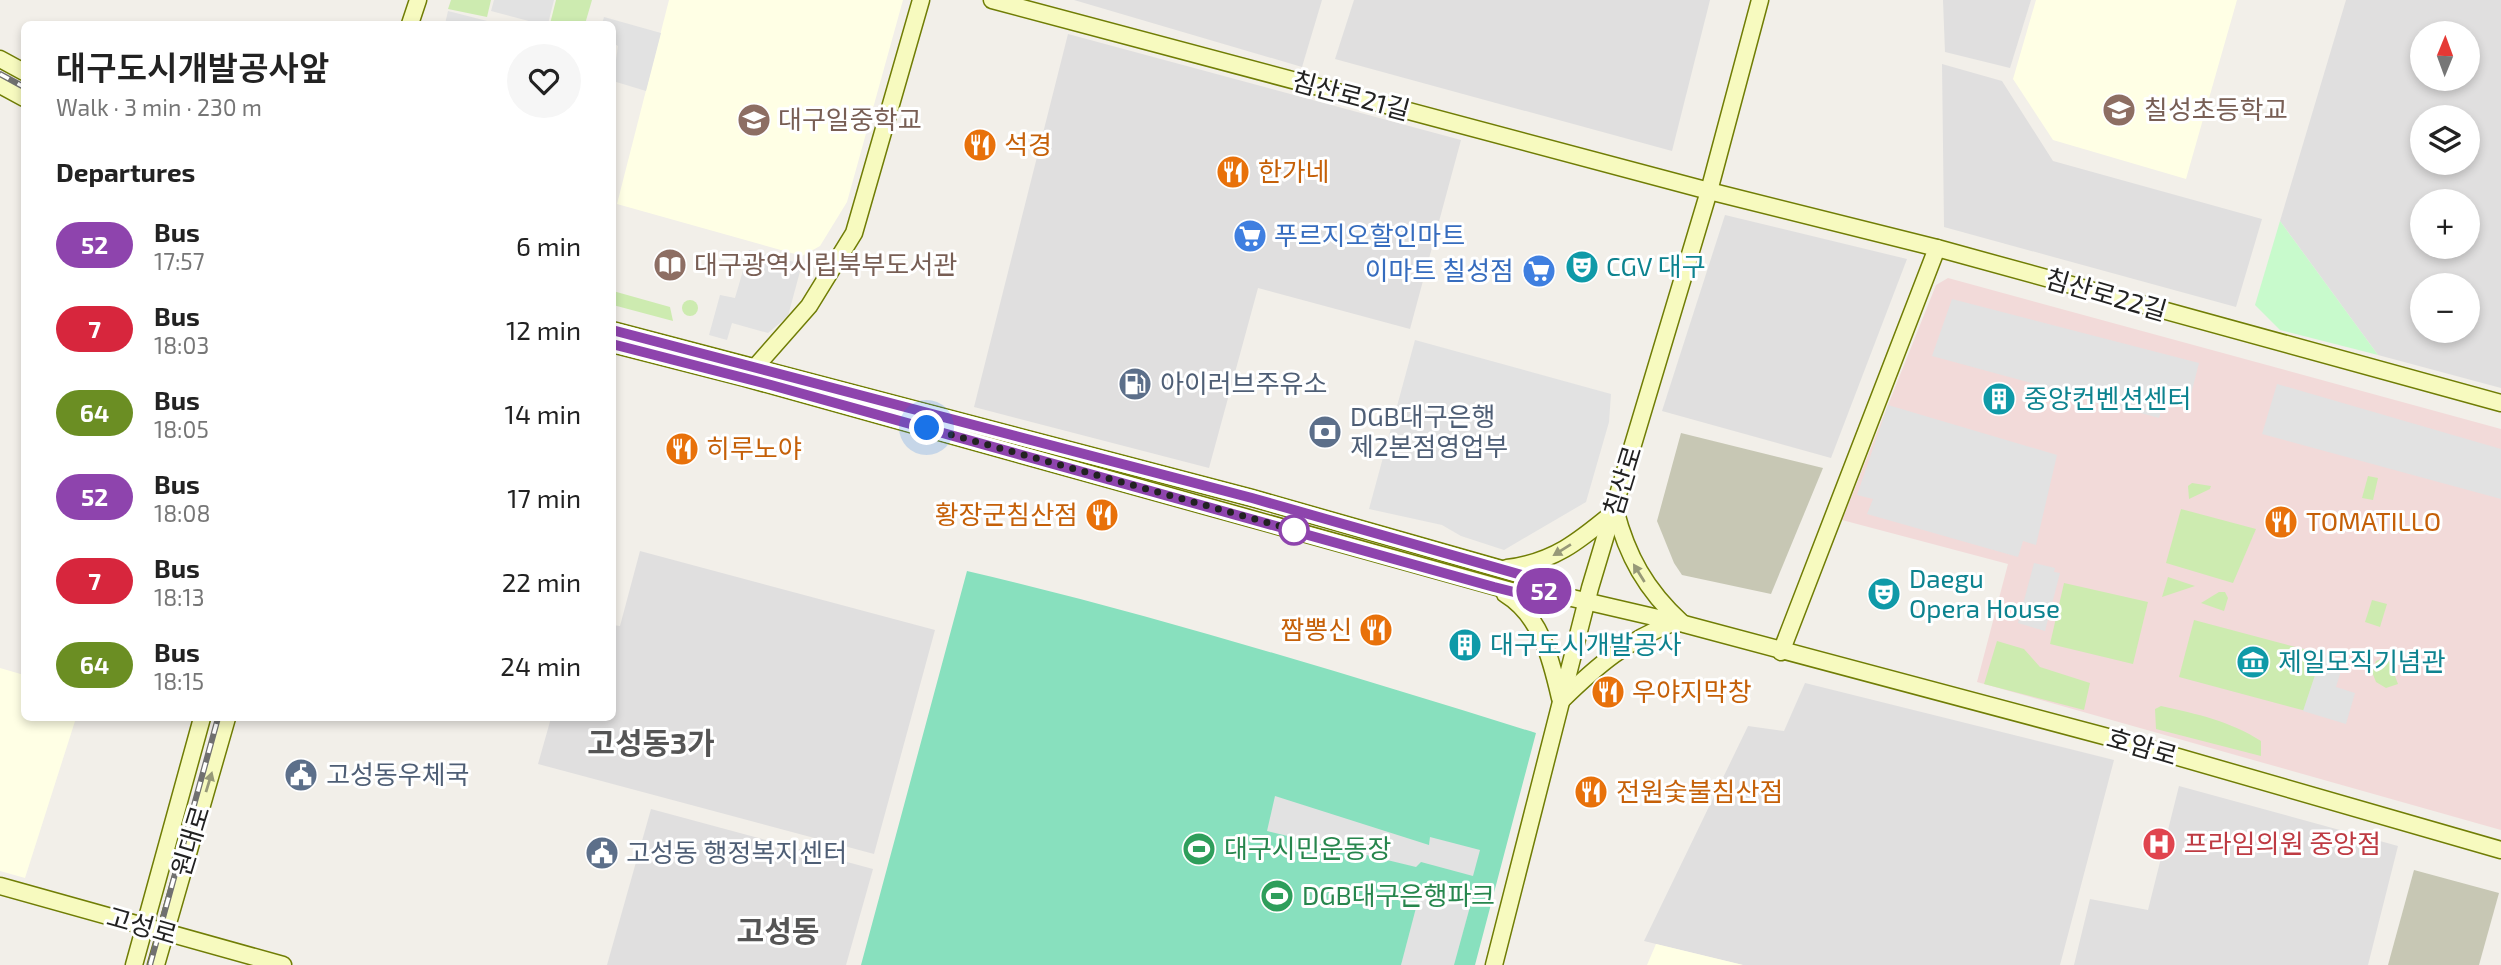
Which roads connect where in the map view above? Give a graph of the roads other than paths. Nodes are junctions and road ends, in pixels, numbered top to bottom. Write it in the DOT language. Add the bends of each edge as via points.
graph roads {
  1 [pos="418,0"];
  2 [pos="920,0"];
  3 [pos="992,0"];
  4 [pos="1760,0"];
  5 [pos="411,21"];
  6 [pos="0,59"];
  7 [pos="21,70"];
  8 [pos="0,85"];
  9 [pos="21,96"];
  10 [pos="1710,191"];
  11 [pos="1937,248"];
  12 [pos="616,331"];
  13 [pos="616,345"];
  14 [pos="750,373"];
  15 [pos="2501,403"];
  16 [pos="1614,510"];
  17 [pos="1502,568"];
  18 [pos="1494,587"];
  19 [pos="1546,592"];
  20 [pos="1586,604"];
  21 [pos="1680,623"];
  22 [pos="1781,652"];
  23 [pos="1561,702"];
  24 [pos="201,721"];
  25 [pos="226,721"];
  26 [pos="2501,850"];
  27 [pos="0,886"];
  28 [pos="145,927"];
  29 [pos="164,932"];
  30 [pos="134,965"];
  31 [pos="156,965"];
  32 [pos="283,965"];
  33 [pos="1494,965"];
  1 -- 5 [label="main road"];
  2 -- 14 [label="main road" via="854,233 809,306"];
  3 -- 10 [label="main road, 침산로21길"];
  4 -- 10 [label="main road, 침산로"];
  6 -- 7 [label="main road"];
  8 -- 9 [label="main road"];
  10 -- 11 [label="main road, 침산로22길"];
  10 -- 16 [label="main road, 침산로"];
  11 -- 15 [label="main road, 침산로22길"];
  11 -- 22 [label="main road"];
  12 -- 14 [label="main road"];
  13 -- 14 [label="main road"];
  14 -- 17 [label="main road" via="1226,491"];
  14 -- 18 [label="main road"];
  16 -- 17 [label="main road, one-way" via="1553,557"];
  16 -- 20 [label="main road, 침산로"];
  21 -- 16 [label="main road, one-way" via="1631,560"];
  17 -- 19 [label="main road" via="1525,576"];
  18 -- 19 [label="main road" via="1522,594"];
  18 -- 23 [label="main road" via="1518,602 1545,643"];
  19 -- 20 [label="main road, 호암로"];
  20 -- 21 [label="main road, 호암로"];
  20 -- 23 [label="main road, 침산로"];
  21 -- 22 [label="main road, 호암로"];
  21 -- 23 [label="main road" via="1640,636 1616,651"];
  22 -- 26 [label="main road, 호암로" via="2119,740"];
  23 -- 33 [label="main road, 침산로"];
  24 -- 28 [label="main road, 원대로"];
  29 -- 25 [label="main road, 원대로, one-way"];
  27 -- 28 [label="main road, 고성로"];
  28 -- 29 [label="main road, 고성로"];
  28 -- 30 [label="main road, 원대로"];
  29 -- 31 [label="main road, 원대로"];
  29 -- 32 [label="main road, 고성로"];
}
